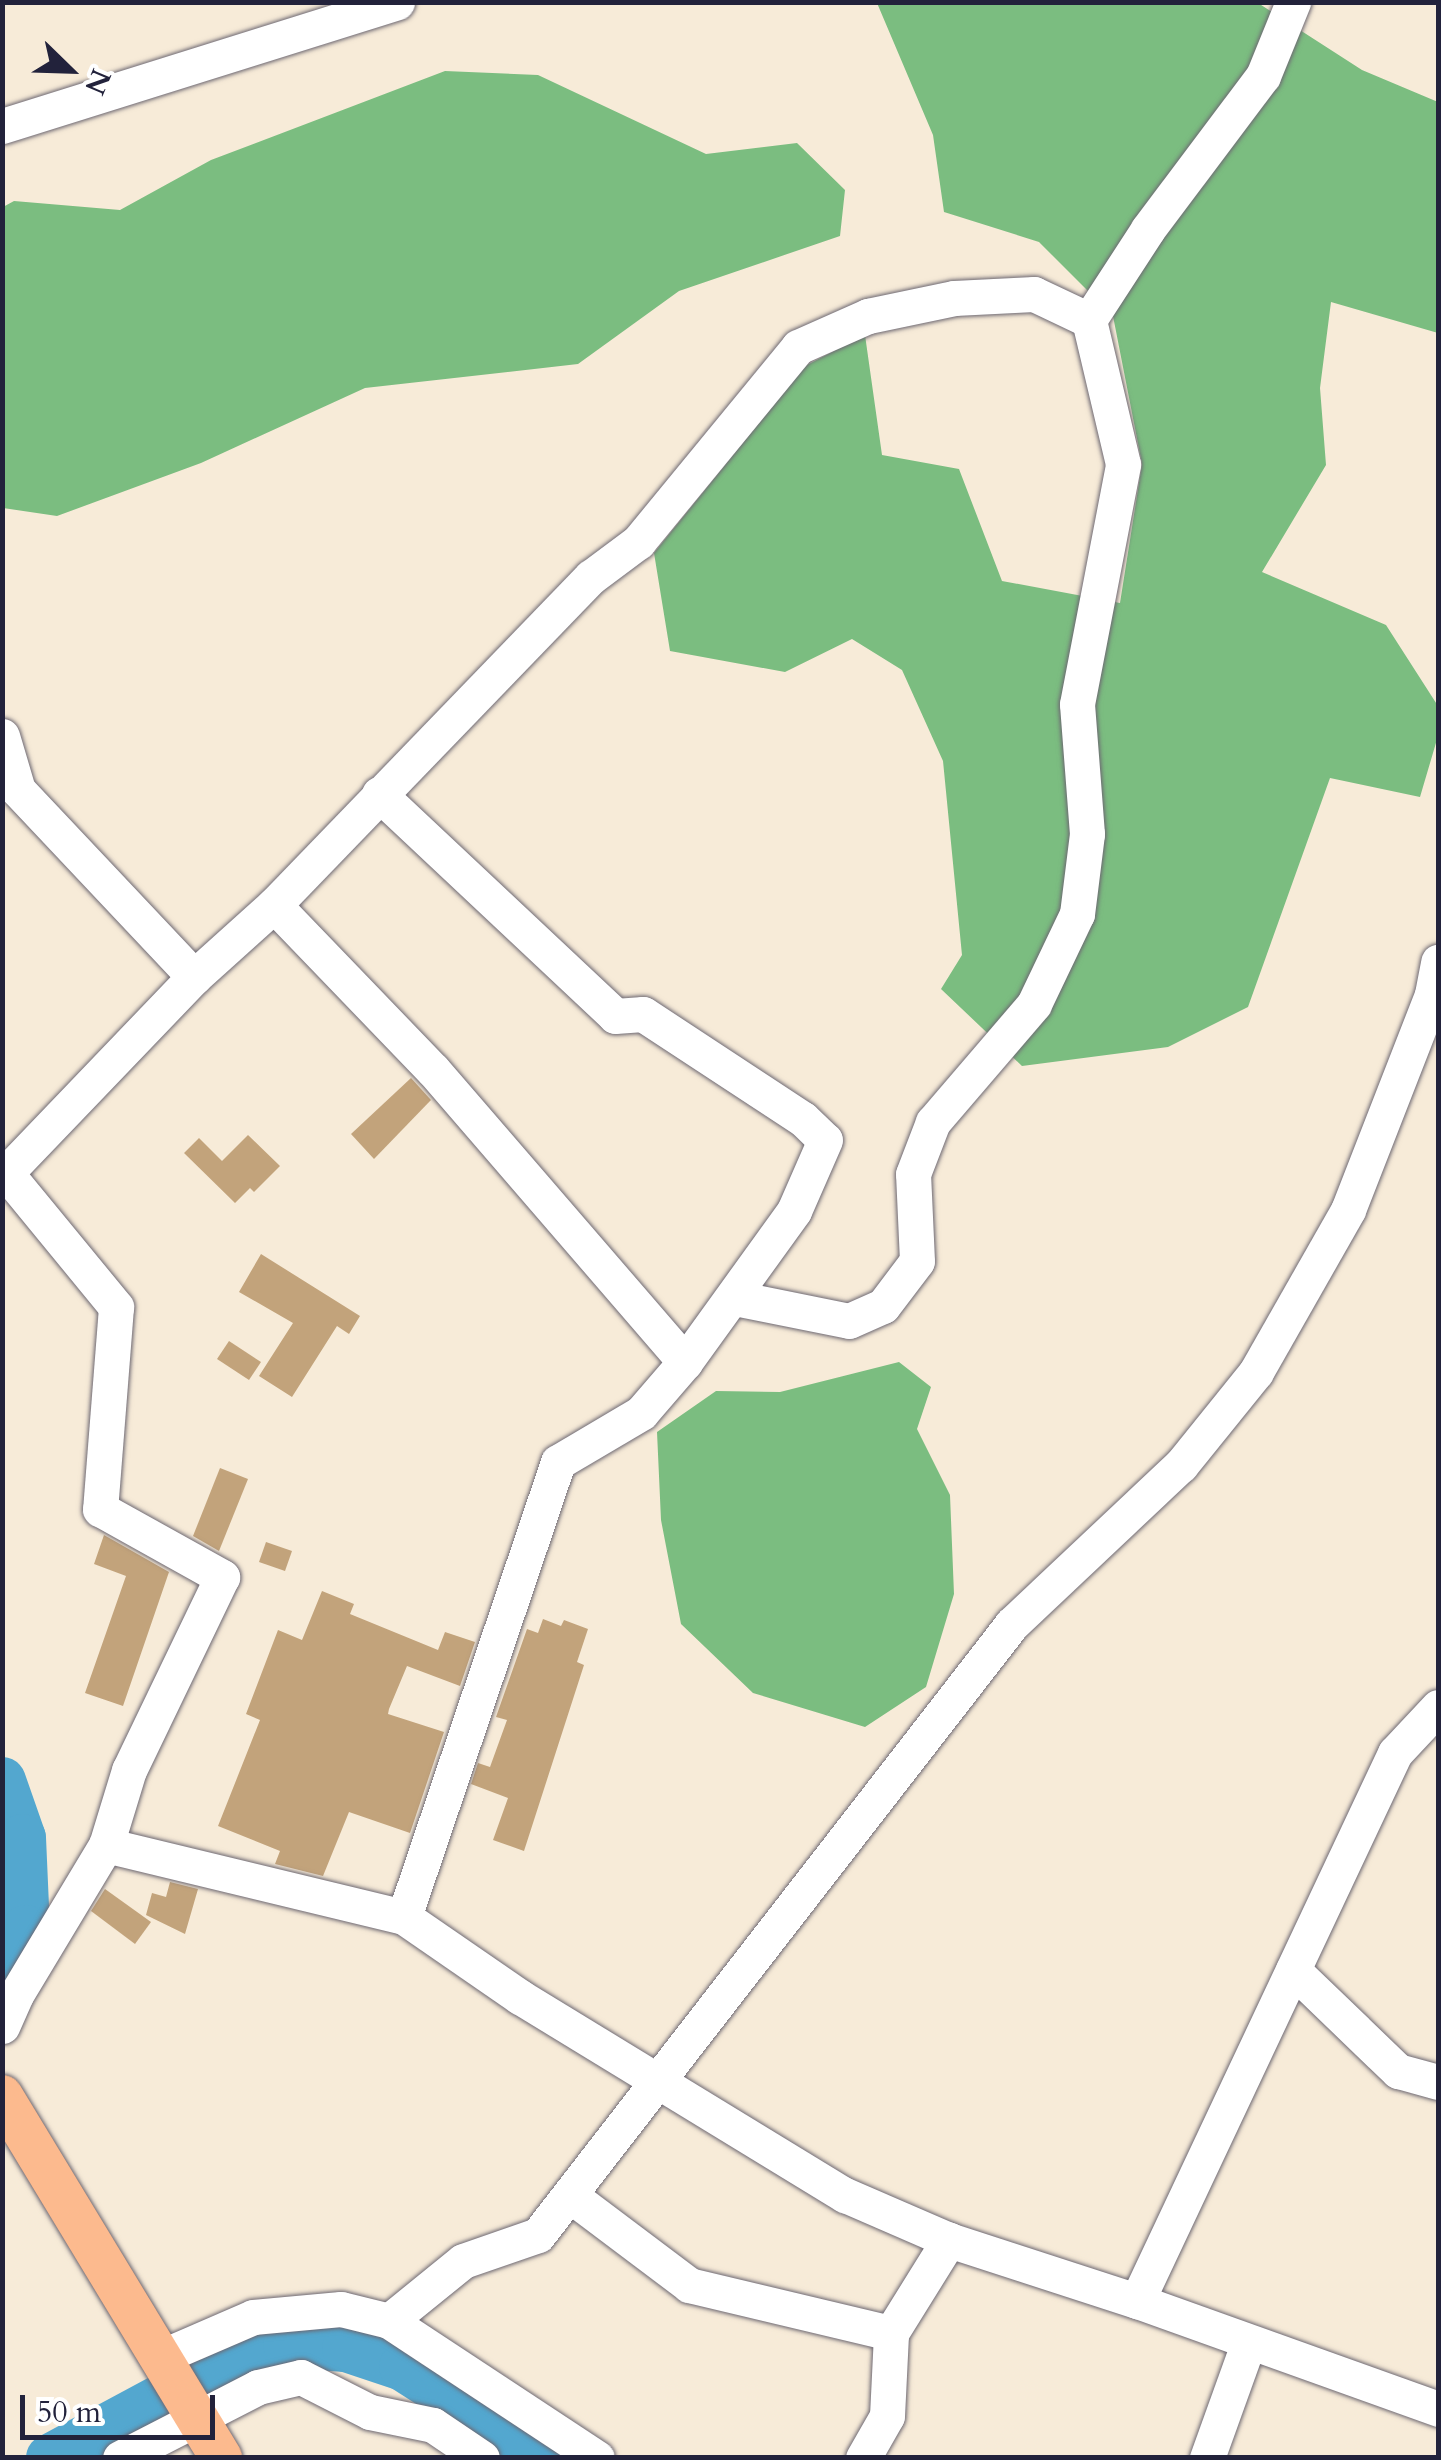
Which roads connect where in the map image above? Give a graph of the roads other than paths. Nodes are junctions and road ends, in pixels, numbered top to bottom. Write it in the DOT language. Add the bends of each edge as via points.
graph roads {
  1 [pos="397,2"];
  2 [pos="1293,2"];
  3 [pos="2,126"];
  4 [pos="1088,320"];
  5 [pos="2,736"];
  6 [pos="379,794"];
  7 [pos="274,905"];
  8 [pos="1438,962"];
  9 [pos="194,977"];
  10 [pos="4,1170"];
  11 [pos="734,1298"];
  12 [pos="685,1362"];
  13 [pos="1438,1707"];
  14 [pos="106,1845"];
  15 [pos="404,1917"];
  16 [pos="1293,1970"];
  17 [pos="2,2026"];
  18 [pos="661,2082"];
  19 [pos="1438,2082"];
  20 [pos="2,2096"];
  21 [pos="571,2196"];
  22 [pos="949,2240"];
  23 [pos="1137,2300"];
  24 [pos="389,2321"];
  25 [pos="891,2333"];
  26 [pos="1248,2344"];
  27 [pos="163,2356"];
  28 [pos="1438,2409"];
  29 [pos="200,2420"];
  30 [pos="120,2458"];
  31 [pos="221,2458"];
  32 [pos="482,2458"];
  33 [pos="597,2458"];
  34 [pos="864,2458"];
  35 [pos="1207,2458"];
  1 -- 3 [label="street"];
  2 -- 4 [label="street" via="1263,76"];
  4 -- 6 [label="street" via="1034,294 954,298 868,316 798,347 638,542 591,577"];
  4 -- 11 [label="street" via="1122,464 1077,704 1087,834 1076,914 1034,1004 932,1122 913,1174 917,1261 883,1306 849,1321"];
  5 -- 9 [label="street" via="18,790"];
  6 -- 7 [label="street"];
  6 -- 11 [label="street" via="615,1016 643,1014 803,1119 824,1140 794,1211"];
  7 -- 9 [label="street"];
  7 -- 12 [label="street" via="433,1070"];
  8 -- 18 [label="street" via="1432,994 1348,1210 1256,1372 1181,1465 1012,1624"];
  9 -- 10 [label="street"];
  10 -- 14 [label="street" via="116,1307 100,1509 222,1577 130,1770"];
  11 -- 12 [label="street"];
  12 -- 15 [label="street" via="642,1413 558,1462"];
  13 -- 16 [label="street" via="1395,1754"];
  14 -- 15 [label="street"];
  14 -- 17 [label="street"];
  15 -- 18 [label="street"];
  16 -- 19 [label="street" via="1398,2071"];
  16 -- 23 [label="street"];
  18 -- 21 [label="street"];
  18 -- 22 [label="street" via="845,2195"];
  20 -- 27 [label="main road"];
  21 -- 24 [label="street" via="538,2235 463,2260"];
  21 -- 25 [label="street" via="688,2285"];
  22 -- 23 [label="street"];
  22 -- 25 [label="street"];
  23 -- 26 [label="street"];
  24 -- 27 [label="street" via="341,2309 252,2317"];
  24 -- 33 [label="street"];
  25 -- 34 [label="street" via="887,2416"];
  26 -- 28 [label="street"];
  26 -- 35 [label="street"];
  27 -- 29 [label="main road"];
  29 -- 30 [label="street"];
  29 -- 31 [label="main road"];
  29 -- 32 [label="street" via="258,2387 301,2377 370,2412 432,2425"];
}
